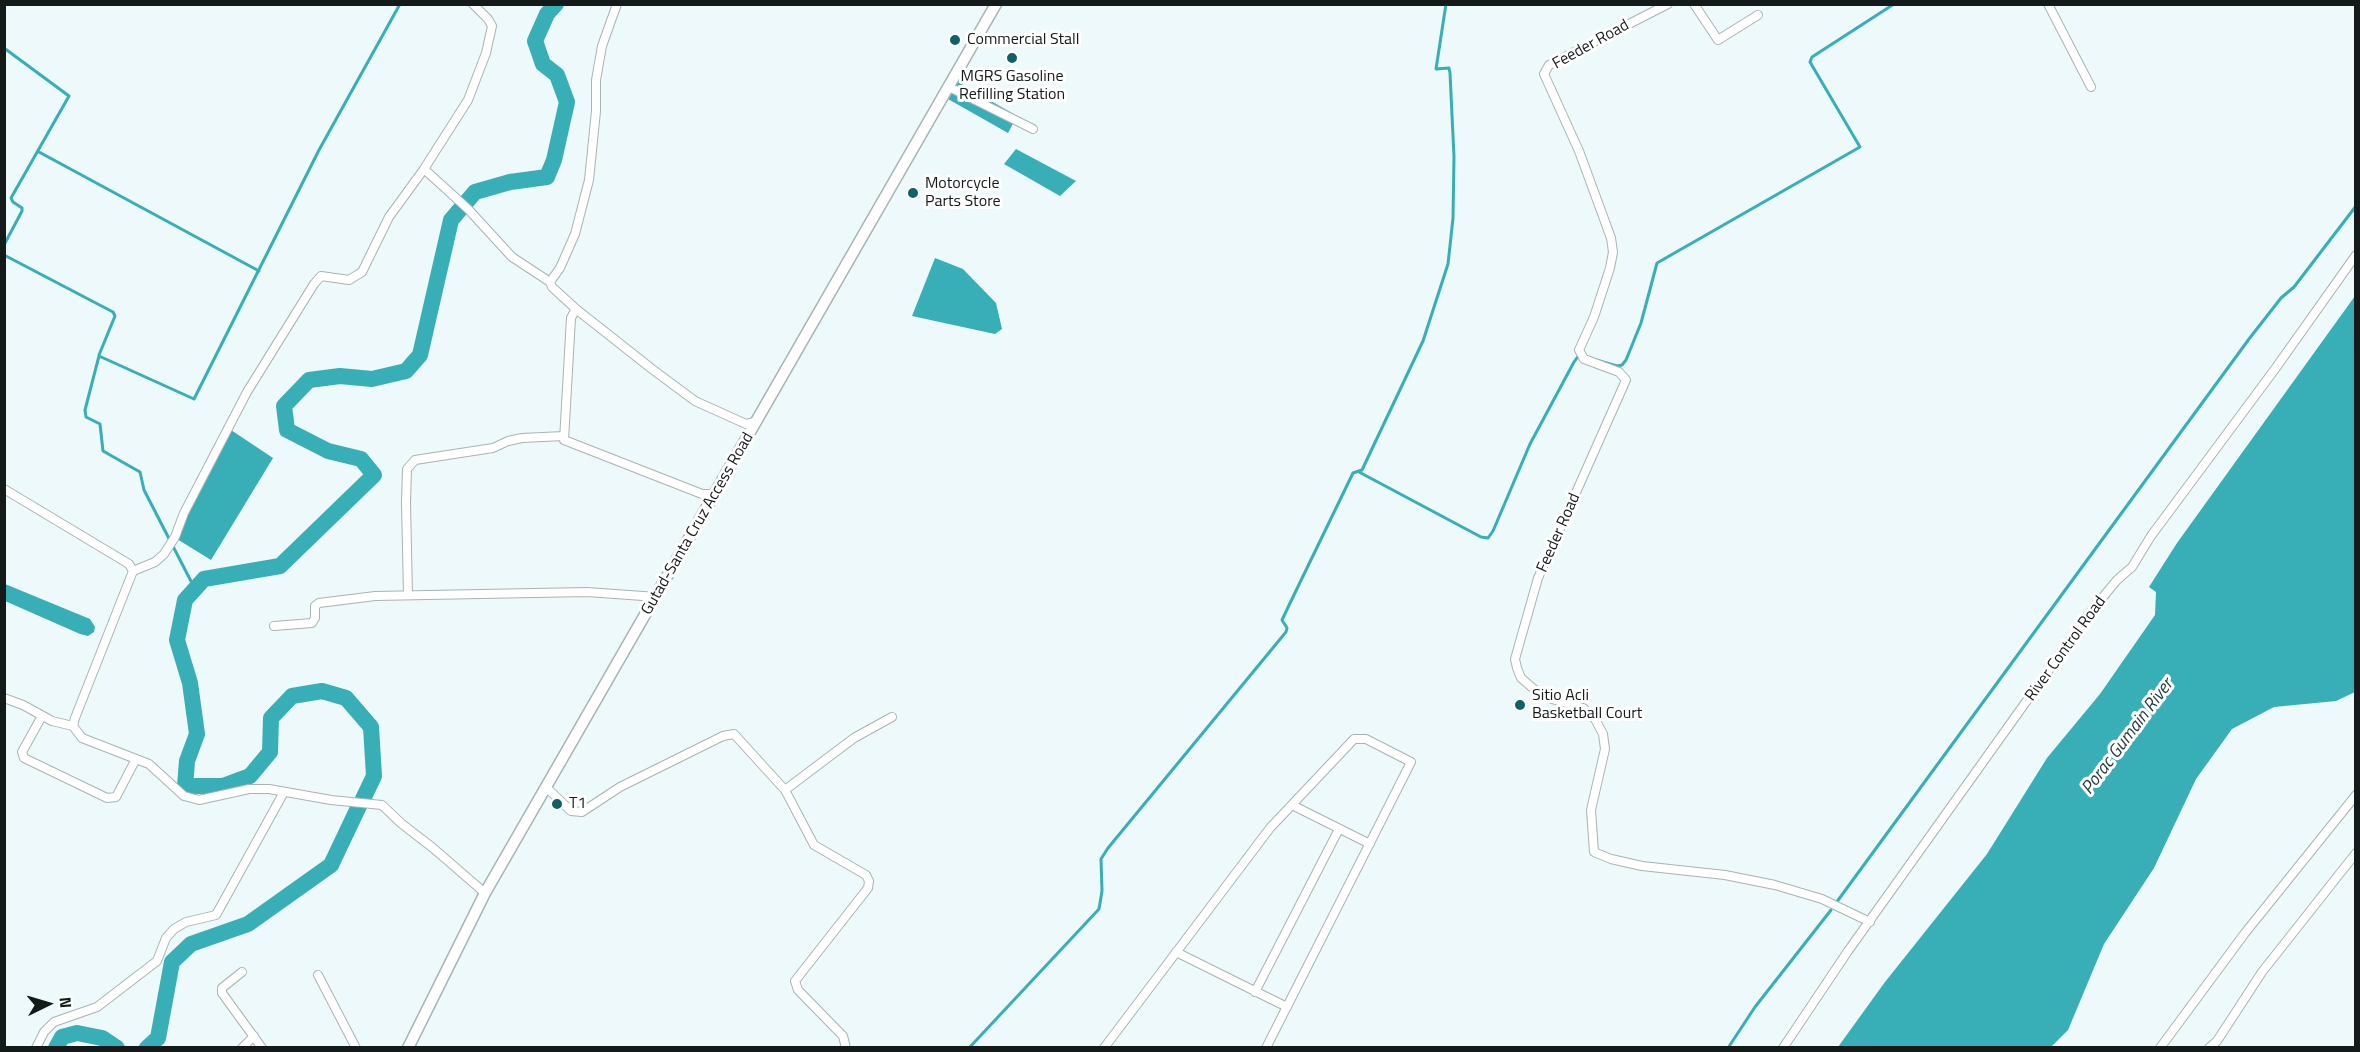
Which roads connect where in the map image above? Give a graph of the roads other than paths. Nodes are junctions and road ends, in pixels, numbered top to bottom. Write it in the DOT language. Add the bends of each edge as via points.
graph roads {
  1 [pos="474,4"];
  2 [pos="617,4"];
  3 [pos="996,4"];
  4 [pos="1668,4"];
  5 [pos="1694,4"];
  6 [pos="2048,4"];
  7 [pos="1758,15"];
  8 [pos="949,87"];
  9 [pos="2091,87"];
  10 [pos="1034,129"];
  11 [pos="426,171"];
  12 [pos="2355,255"];
  13 [pos="550,282"];
  14 [pos="576,309"];
  15 [pos="758,421"];
  16 [pos="564,436"];
  17 [pos="4,489"];
  18 [pos="716,494"];
  19 [pos="133,571"];
  20 [pos="408,595"];
  21 [pos="657,597"];
  22 [pos="274,626"];
  23 [pos="4,698"];
  24 [pos="42,716"];
  25 [pos="892,717"];
  26 [pos="73,726"];
  27 [pos="136,759"];
  28 [pos="547,788"];
  29 [pos="785,790"];
  30 [pos="284,792"];
  31 [pos="2355,795"];
  32 [pos="1292,805"];
  33 [pos="1339,829"];
  34 [pos="1370,844"];
  35 [pos="2355,853"];
  36 [pos="485,893"];
  37 [pos="1870,922"];
  38 [pos="1176,952"];
  39 [pos="242,972"];
  40 [pos="318,975"];
  41 [pos="1256,992"];
  42 [pos="1287,1007"];
  43 [pos="254,1036"];
  44 [pos="1106,1046"];
  45 [pos="36,1047"];
  46 [pos="242,1047"];
  47 [pos="262,1047"];
  48 [pos="356,1047"];
  49 [pos="408,1047"];
  50 [pos="846,1047"];
  51 [pos="1266,1047"];
  52 [pos="1782,1047"];
  53 [pos="2160,1047"];
  54 [pos="2209,1047"];
  1 -- 11 [label="street" via="492,26 486,52 468,100"];
  2 -- 13 [label="street" via="602,46 596,80 589,180 575,234 561,268"];
  3 -- 8 [label="main road, Gutad-Santa Cruz Access Road"];
  4 -- 37 [label="street, Feeder Road" via="1549,64 1544,74 1579,151 1613,252 1594,317 1579,350 1584,359 1619,372 1626,380 1538,578 1515,659 1521,678 1535,690 1583,708 1603,734 1605,749 1591,810 1594,852 1642,866 1775,885 1822,899"];
  5 -- 7 [label="street" via="1718,40"];
  6 -- 9 [label="street"];
  8 -- 10 [label="street"];
  8 -- 15 [label="main road, Gutad-Santa Cruz Access Road"];
  11 -- 13 [label="street" via="512,257"];
  11 -- 19 [label="street" via="389,217 362,272 349,280 321,276 314,284 247,392 175,537 164,554"];
  12 -- 37 [label="street, River Control Road" via="2132,567 2088,615"];
  13 -- 14 [label="street"];
  14 -- 15 [label="street" via="695,401 746,424"];
  14 -- 16 [label="street" via="572,318"];
  15 -- 18 [label="main road, Gutad-Santa Cruz Access Road"];
  16 -- 18 [label="street" via="564,440 702,494"];
  16 -- 20 [label="street" via="522,438 493,448 415,460 407,469"];
  17 -- 19 [label="street" via="129,564"];
  18 -- 21 [label="main road, Gutad-Santa Cruz Access Road"];
  19 -- 26 [label="street"];
  20 -- 21 [label="street" via="587,592"];
  20 -- 22 [label="street" via="319,603 312,623"];
  21 -- 28 [label="main road, Gutad-Santa Cruz Access Road"];
  23 -- 24 [label="street"];
  24 -- 26 [label="street"];
  24 -- 27 [label="street" via="22,755 107,798 116,797"];
  25 -- 29 [label="street" via="854,738"];
  26 -- 27 [label="street" via="82,738"];
  27 -- 30 [label="street" via="149,764 184,796 200,800 249,789"];
  28 -- 29 [label="street" via="571,811 582,812 630,782 734,734"];
  28 -- 36 [label="main road, Gutad-Santa Cruz Access Road"];
  29 -- 50 [label="street" via="814,845 866,875 869,881 868,888 795,981 798,990 843,1036"];
  30 -- 36 [label="street" via="382,805"];
  30 -- 45 [label="street" via="216,915 174,929 157,961 97,1006 54,1022"];
  31 -- 53 [label="street"];
  32 -- 33 [label="street"];
  32 -- 34 [label="street" via="1354,739 1366,739 1411,762"];
  32 -- 38 [label="street" via="1253,849"];
  33 -- 34 [label="street"];
  33 -- 41 [label="street"];
  34 -- 42 [label="street"];
  35 -- 54 [label="street"];
  36 -- 49 [label="main road, Gutad-Santa Cruz Access Road"];
  37 -- 52 [label="street, River Control Road"];
  38 -- 41 [label="street"];
  38 -- 44 [label="street"];
  39 -- 43 [label="street" via="222,988 222,993"];
  40 -- 48 [label="street"];
  41 -- 42 [label="street"];
  42 -- 51 [label="street"];
  43 -- 46 [label="street"];
  43 -- 47 [label="street"];
}
